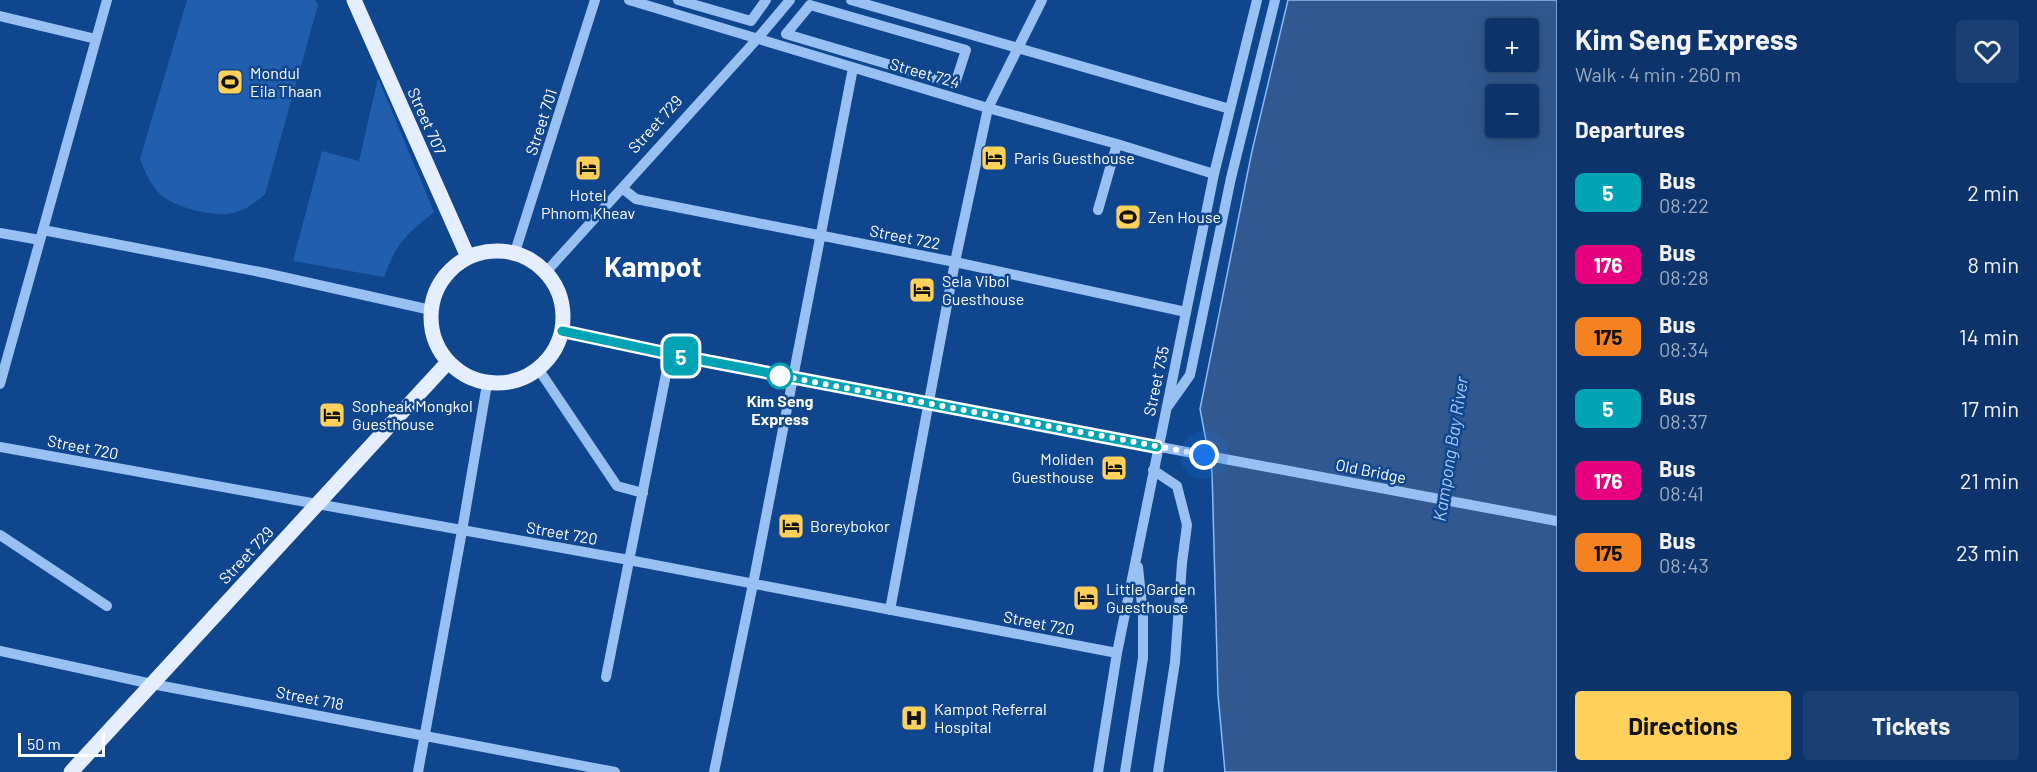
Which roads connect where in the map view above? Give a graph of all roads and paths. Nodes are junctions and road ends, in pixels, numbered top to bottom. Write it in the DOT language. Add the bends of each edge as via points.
graph roads {
  1 [pos="107,0"];
  2 [pos="354,0"];
  3 [pos="595,0"];
  4 [pos="629,0"];
  5 [pos="678,0"];
  6 [pos="766,0"];
  7 [pos="790,0"];
  8 [pos="850,0"];
  9 [pos="1042,0"];
  10 [pos="1257,0"];
  11 [pos="1275,0"];
  12 [pos="0,16"];
  13 [pos="758,38"];
  14 [pos="96,39"];
  15 [pos="1017,48"];
  16 [pos="853,68"];
  17 [pos="955,84"];
  18 [pos="988,108"];
  19 [pos="1230,109"];
  20 [pos="1117,144"];
  21 [pos="1214,174"];
  22 [pos="622,188"];
  23 [pos="1098,210"];
  24 [pos="0,233"];
  25 [pos="42,235"];
  26 [pos="819,236"];
  27 [pos="515,252"];
  28 [pos="468,257"];
  29 [pos="955,262"];
  30 [pos="546,272"];
  31 [pos="431,310"];
  32 [pos="1186,312"];
  33 [pos="562,331"];
  34 [pos="670,354"];
  35 [pos="448,362"];
  36 [pos="539,370"];
  37 [pos="791,378"];
  38 [pos="0,384"];
  39 [pos="487,384"];
  40 [pos="929,403"];
  41 [pos="1165,411"];
  42 [pos="0,447"];
  43 [pos="1157,447"];
  44 [pos="1153,470"];
  45 [pos="643,493"];
  46 [pos="316,505"];
  47 [pos="1557,521"];
  48 [pos="462,531"];
  49 [pos="0,535"];
  50 [pos="1136,555"];
  51 [pos="629,560"];
  52 [pos="753,584"];
  53 [pos="107,606"];
  54 [pos="890,610"];
  55 [pos="0,651"];
  56 [pos="1117,653"];
  57 [pos="606,677"];
  58 [pos="152,684"];
  59 [pos="425,735"];
  60 [pos="71,772"];
  61 [pos="418,772"];
  62 [pos="615,772"];
  63 [pos="714,772"];
  64 [pos="1098,772"];
  65 [pos="1125,772"];
  66 [pos="1158,772"];
  1 -- 14 [label="street"];
  2 -- 28 [label="main road, Street 707"];
  3 -- 27 [label="street, Street 701"];
  4 -- 13 [label="street, Street 724"];
  5 -- 6 [label="street" via="751,21"];
  7 -- 13 [label="street, Street 729"];
  8 -- 15 [label="street"];
  9 -- 15 [label="street"];
  10 -- 19 [label="street, Street 735"];
  11 -- 41 [label="street" via="1231,178 1190,375"];
  12 -- 14 [label="street"];
  13 -- 16 [label="street, Street 724"];
  13 -- 22 [label="street, Street 729"];
  14 -- 25 [label="street"];
  15 -- 18 [label="street"];
  15 -- 19 [label="street"];
  16 -- 18 [label="street, Street 724"];
  16 -- 26 [label="street"];
  17 -- 17 [label="street" via="966,50 810,5 786,34"];
  18 -- 20 [label="street, Street 724"];
  18 -- 29 [label="street"];
  19 -- 21 [label="street, Street 735"];
  20 -- 21 [label="street, Street 724"];
  20 -- 23 [label="street"];
  21 -- 32 [label="street, Street 735"];
  22 -- 26 [label="street, Street 722" via="636,199"];
  22 -- 30 [label="street, Street 729"];
  24 -- 25 [label="street"];
  25 -- 31 [label="street" via="271,275"];
  25 -- 38 [label="street"];
  26 -- 29 [label="street, Street 722"];
  26 -- 37 [label="street"];
  27 -- 28 [label="main road"];
  27 -- 30 [label="main road"];
  28 -- 31 [label="main road" via="444,277"];
  29 -- 32 [label="street, Street 722"];
  29 -- 40 [label="street"];
  30 -- 33 [label="main road" via="560,294"];
  31 -- 35 [label="main road" via="434,338"];
  32 -- 41 [label="street, Street 735"];
  33 -- 34 [label="street, Old Bridge"];
  33 -- 36 [label="main road" via="553,355"];
  34 -- 37 [label="street, Old Bridge"];
  34 -- 45 [label="street"];
  35 -- 39 [label="main road" via="465,376"];
  35 -- 46 [label="main road, Street 729"];
  36 -- 39 [label="main road" via="520,380"];
  36 -- 45 [label="street" via="617,486"];
  37 -- 40 [label="street, Old Bridge"];
  37 -- 52 [label="street"];
  39 -- 48 [label="street"];
  40 -- 43 [label="street, Old Bridge"];
  40 -- 54 [label="street"];
  41 -- 43 [label="street, Street 735"];
  42 -- 46 [label="street, Street 720"];
  43 -- 44 [label="street, Street 735"];
  43 -- 47 [label="street, Old Bridge"];
  44 -- 50 [label="street, Street 735"];
  44 -- 66 [label="street" via="1177,486 1187,525 1175,662"];
  45 -- 51 [label="street"];
  46 -- 48 [label="street, Street 720"];
  46 -- 58 [label="main road, Street 729"];
  48 -- 51 [label="street, Street 720"];
  48 -- 59 [label="street"];
  49 -- 53 [label="street"];
  50 -- 56 [label="street, Street 735"];
  50 -- 65 [label="street" via="1143,658"];
  51 -- 52 [label="street, Street 720"];
  51 -- 57 [label="street"];
  52 -- 54 [label="street, Street 720"];
  52 -- 63 [label="street"];
  54 -- 56 [label="street, Street 720"];
  55 -- 58 [label="street, Street 718"];
  56 -- 64 [label="street, Street 735"];
  58 -- 59 [label="street, Street 718"];
  58 -- 60 [label="main road, Street 729"];
  59 -- 61 [label="street"];
  59 -- 62 [label="street, Street 718"];
}
